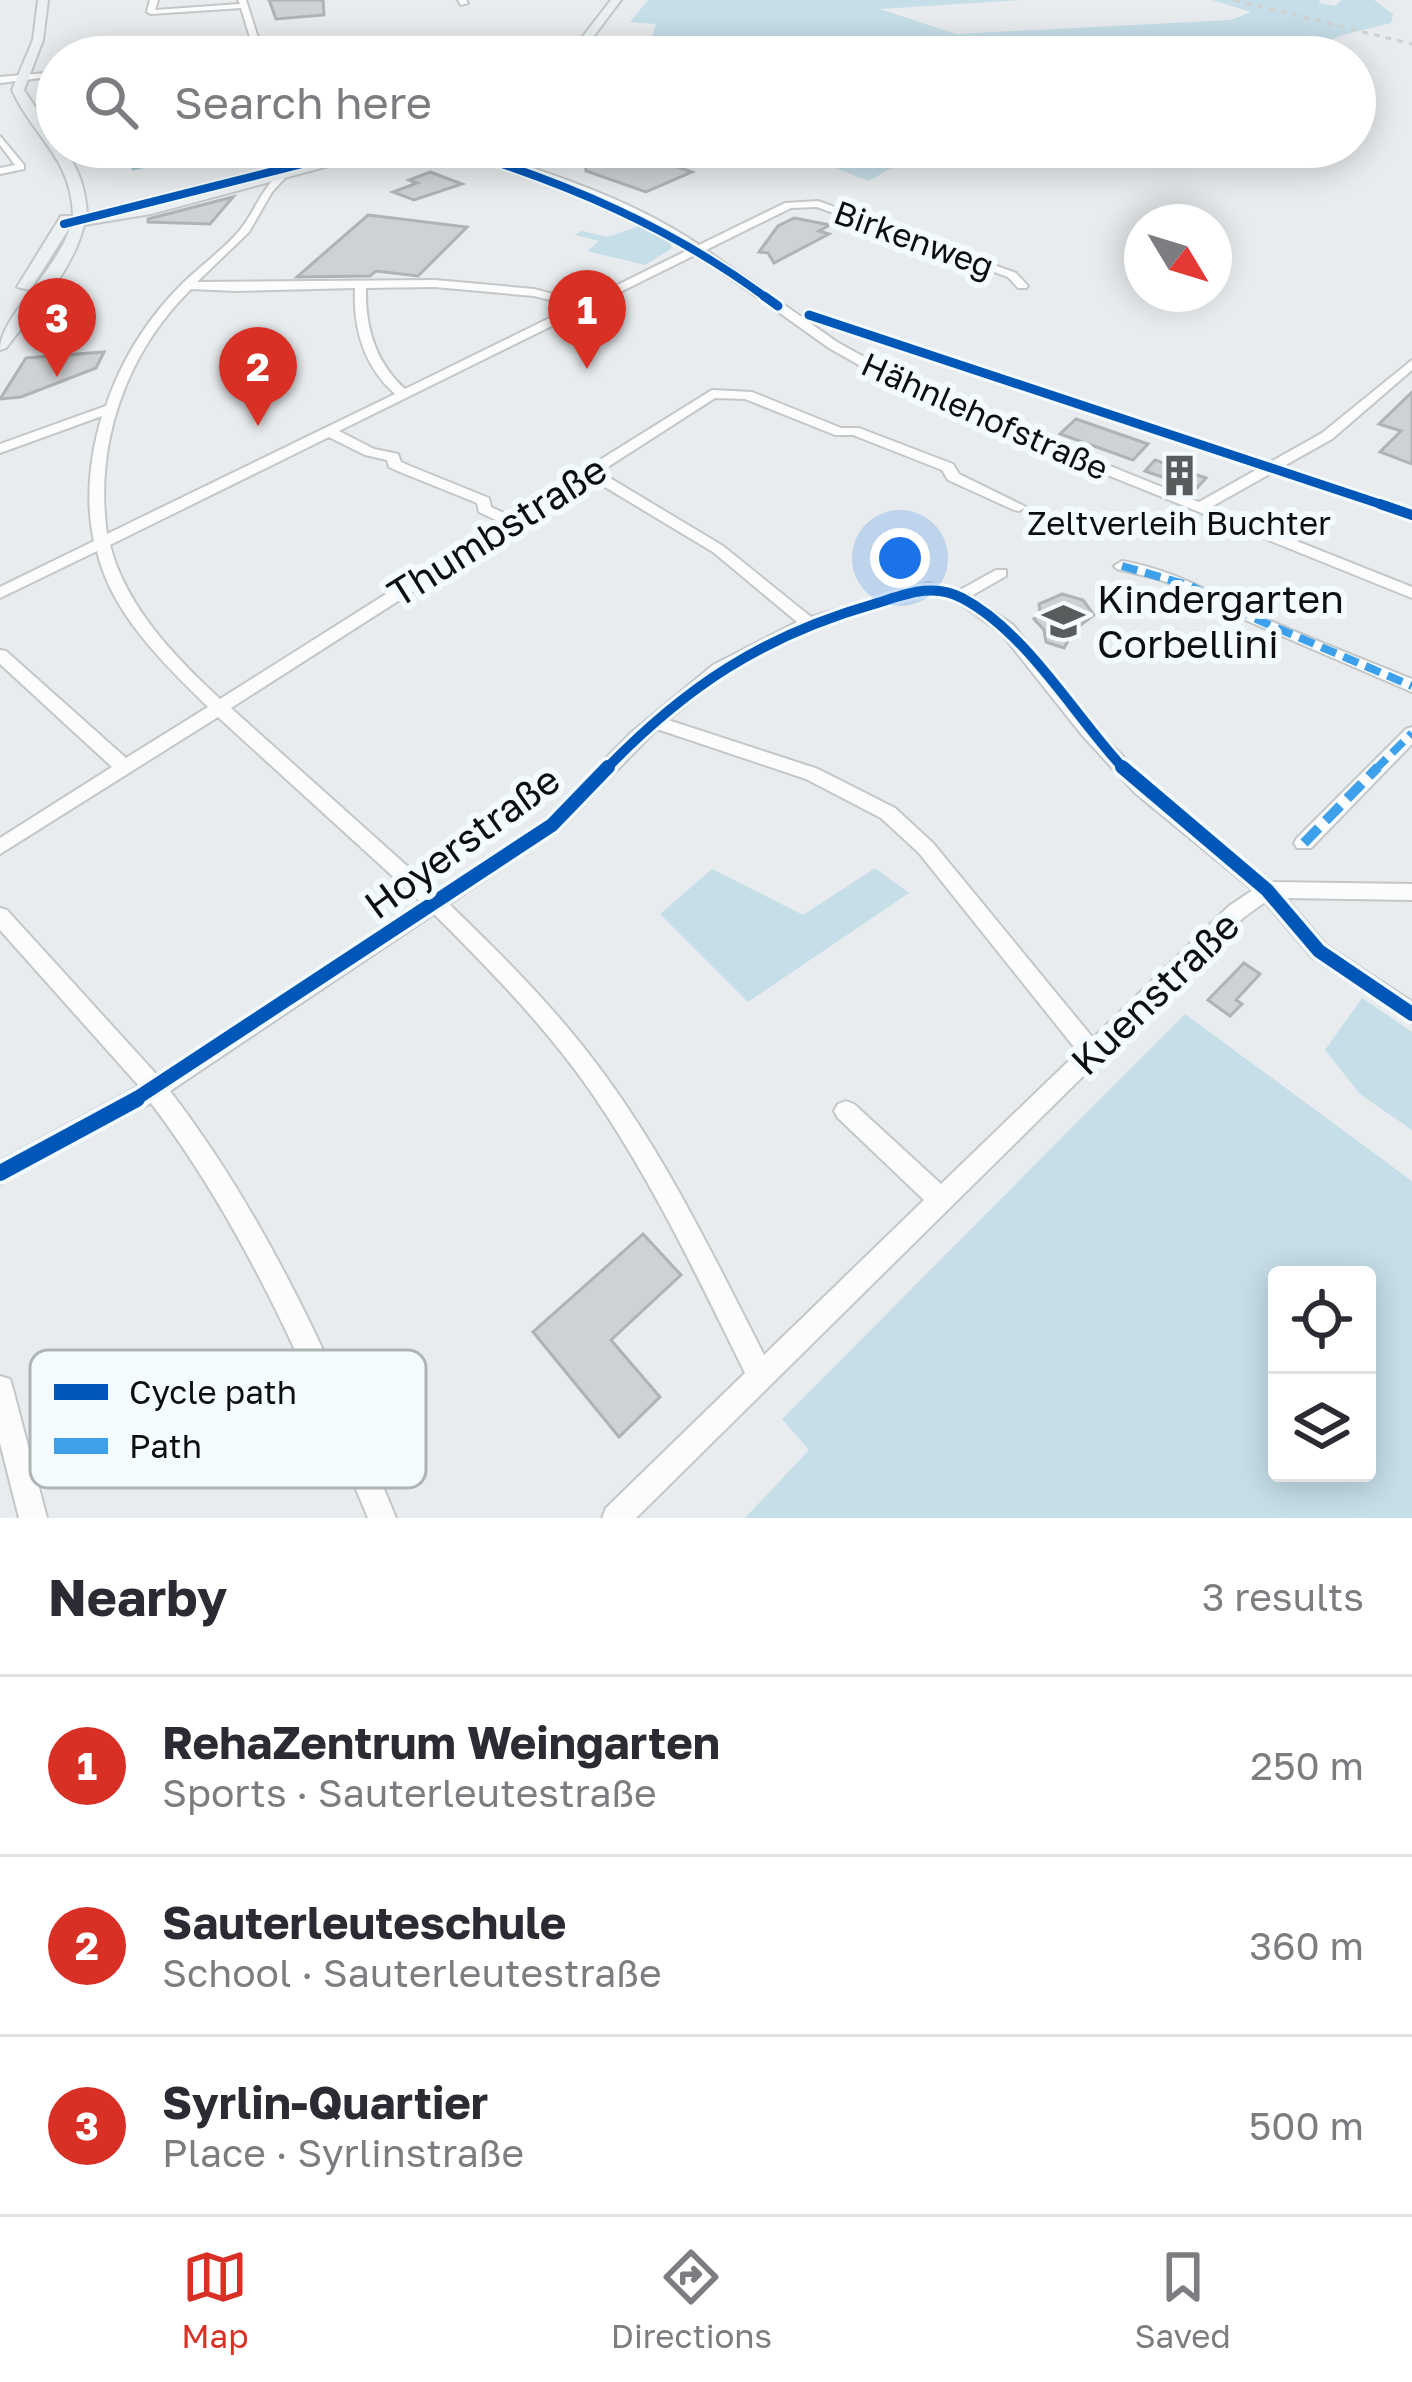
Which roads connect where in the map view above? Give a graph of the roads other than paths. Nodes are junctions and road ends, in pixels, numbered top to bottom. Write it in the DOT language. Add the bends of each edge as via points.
graph roads {
  1 [pos="33,0"];
  2 [pos="43,0"];
  3 [pos="154,0"];
  4 [pos="616,0"];
  5 [pos="631,0"];
  6 [pos="242,3"];
  7 [pos="38,36"];
  8 [pos="253,36"];
  9 [pos="588,36"];
  10 [pos="603,36"];
  11 [pos="36,43"];
  12 [pos="10,79"];
  13 [pos="36,120"];
  14 [pos="0,139"];
  15 [pos="36,143"];
  16 [pos="53,168"];
  17 [pos="70,168"];
  18 [pos="285,168"];
  19 [pos="316,168"];
  20 [pos="522,168"];
  21 [pos="0,171"];
  22 [pos="280,178"];
  23 [pos="242,188"];
  24 [pos="172,196"];
  25 [pos="84,201"];
  26 [pos="261,205"];
  27 [pos="151,210"];
  28 [pos="74,222"];
  29 [pos="701,248"];
  30 [pos="70,254"];
  31 [pos="361,283"];
  32 [pos="186,285"];
  33 [pos="1022,286"];
  34 [pos="584,305"];
  35 [pos="0,321"];
  36 [pos="0,346"];
  37 [pos="1412,364"];
  38 [pos="404,395"];
  39 [pos="114,407"];
  40 [pos="330,432"];
  41 [pos="0,449"];
  42 [pos="590,472"];
  43 [pos="1019,507"];
  44 [pos="1198,508"];
  45 [pos="510,522"];
  46 [pos="100,544"];
  47 [pos="1122,566"];
  48 [pos="1001,572"];
  49 [pos="0,593"];
  50 [pos="1412,593"];
  51 [pos="960,596"];
  52 [pos="808,622"];
  53 [pos="0,655"];
  54 [pos="1412,686"];
  55 [pos="219,710"];
  56 [pos="654,722"];
  57 [pos="1412,733"];
  58 [pos="125,768"];
  59 [pos="1304,842"];
  60 [pos="0,847"];
  61 [pos="1267,890"];
  62 [pos="1412,892"];
  63 [pos="434,902"];
  64 [pos="0,916"];
  65 [pos="1412,1013"];
  66 [pos="1092,1053"];
  67 [pos="155,1089"];
  68 [pos="846,1111"];
  69 [pos="0,1173"];
  70 [pos="941,1200"];
  71 [pos="310,1350"];
  72 [pos="761,1376"];
  73 [pos="0,1389"];
  74 [pos="370,1488"];
  75 [pos="33,1518"];
  76 [pos="382,1518"];
  77 [pos="616,1518"];
  1 -- 12 [label="main road"];
  2 -- 7 [label="main road"];
  3 -- 6 [label="street" via="151,12"];
  4 -- 9 [label="main road"];
  5 -- 10 [label="main road"];
  6 -- 8 [label="street"];
  11 -- 12 [label="main road"];
  12 -- 13 [label="main road"];
  12 -- 15 [label="main road" via="10,104"];
  14 -- 21 [label="street" via="21,167"];
  16 -- 28 [label="main road"];
  17 -- 25 [label="main road"];
  18 -- 24 [label="main road"];
  19 -- 22 [label="main road"];
  20 -- 29 [label="street, Hähnlehofstraße" via="598,195"];
  22 -- 23 [label="main road"];
  22 -- 26 [label="street"];
  23 -- 26 [label="street"];
  23 -- 27 [label="main road"];
  24 -- 25 [label="main road" via="116,206"];
  24 -- 28 [label="main road"];
  25 -- 28 [label="main road"];
  26 -- 32 [label="street" via="243,233"];
  27 -- 28 [label="main road"];
  27 -- 30 [label="main road"];
  28 -- 30 [label="main road"];
  28 -- 35 [label="main road"];
  29 -- 33 [label="street, Birkenweg" via="802,202 1012,275"];
  29 -- 34 [label="street"];
  29 -- 44 [label="street, Hähnlehofstraße" via="833,345 902,384"];
  30 -- 36 [label="main road"];
  31 -- 32 [label="street"];
  31 -- 34 [label="street" via="500,285"];
  31 -- 38 [label="street" via="364,339"];
  32 -- 39 [label="street" via="131,358"];
  34 -- 38 [label="street"];
  37 -- 44 [label="street" via="1327,436"];
  38 -- 40 [label="street"];
  39 -- 41 [label="street"];
  39 -- 46 [label="street" via="98,472"];
  40 -- 45 [label="street" via="484,501 484,509"];
  40 -- 46 [label="street"];
  42 -- 43 [label="street, Thumbstraße" via="707,395 736,392 948,467 953,477"];
  42 -- 45 [label="street, Thumbstraße"];
  42 -- 52 [label="street" via="718,549"];
  44 -- 50 [label="street, Hähnlehofstraße"];
  45 -- 55 [label="street, Thumbstraße"];
  46 -- 49 [label="street"];
  46 -- 55 [label="street" via="120,593"];
  47 -- 54 [label="street" via="1214,597"];
  48 -- 51 [label="street"];
  51 -- 52 [label="street, Hoyerstraße" via="909,591"];
  51 -- 61 [label="street" via="1006,628 1142,788"];
  52 -- 56 [label="street, Hoyerstraße" via="719,669"];
  53 -- 58 [label="street"];
  55 -- 58 [label="street, Thumbstraße"];
  55 -- 63 [label="street"];
  56 -- 63 [label="street, Hoyerstraße" via="552,825"];
  56 -- 66 [label="street" via="812,774 888,813 926,848"];
  57 -- 59 [label="street"];
  58 -- 60 [label="street, Thumbstraße"];
  61 -- 62 [label="street, Kuenstraße"];
  61 -- 65 [label="street" via="1319,951"];
  61 -- 66 [label="street, Kuenstraße"];
  63 -- 67 [label="street, Hoyerstraße"];
  63 -- 72 [label="street" via="532,1001 621,1114"];
  64 -- 67 [label="street"];
  66 -- 70 [label="street, Kuenstraße"];
  67 -- 69 [label="street, Hoyerstraße"];
  67 -- 71 [label="street" via="210,1169"];
  68 -- 70 [label="street"];
  70 -- 72 [label="street, Kuenstraße"];
  72 -- 77 [label="street, Kuenstraße"];
  73 -- 75 [label="street"];
  74 -- 76 [label="street"];
}
